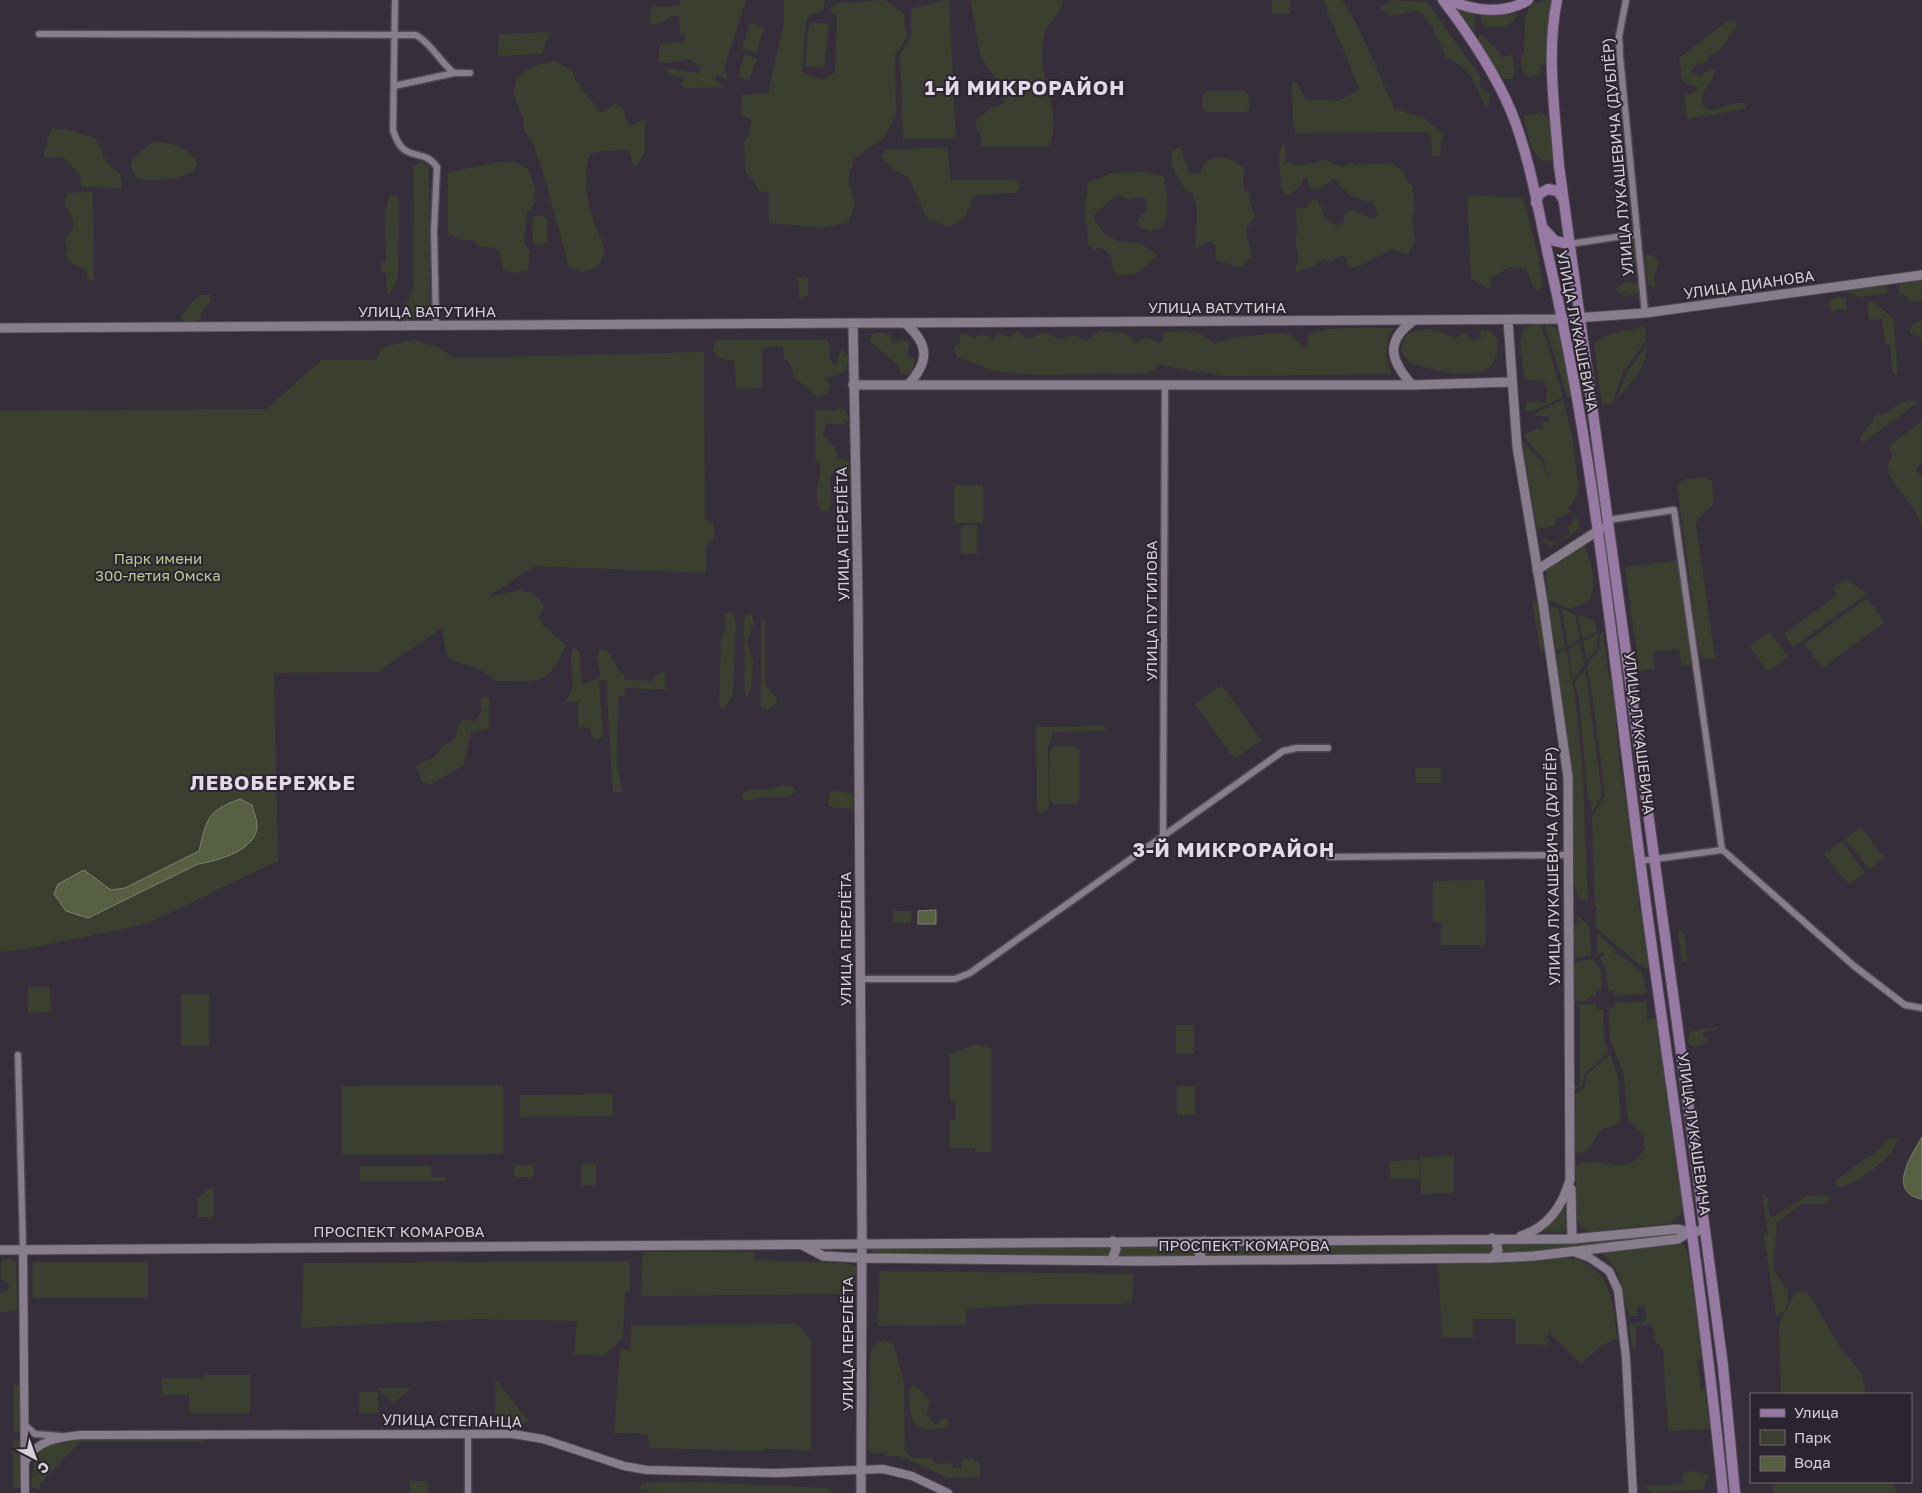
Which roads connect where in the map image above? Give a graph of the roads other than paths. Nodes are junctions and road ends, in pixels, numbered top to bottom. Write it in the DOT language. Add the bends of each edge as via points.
graph roads {
  1 [pos="395,0"];
  2 [pos="1443,0"];
  3 [pos="1449,0"];
  4 [pos="1528,0"];
  5 [pos="1557,0"];
  6 [pos="1626,0"];
  7 [pos="396,33"];
  8 [pos="39,34"];
  9 [pos="454,73"];
  10 [pos="470,73"];
  11 [pos="394,86"];
  12 [pos="1564,200"];
  13 [pos="1536,205"];
  14 [pos="1541,224"];
  15 [pos="1637,234"];
  16 [pos="1569,244"];
  17 [pos="1922,275"];
  18 [pos="1645,313"];
  19 [pos="1580,318"];
  20 [pos="1562,319"];
  21 [pos="1414,321"];
  22 [pos="1508,321"];
  23 [pos="854,323"];
  24 [pos="905,323"];
  25 [pos="436,326"];
  26 [pos="0,328"];
  27 [pos="1511,382"];
  28 [pos="1412,384"];
  29 [pos="853,385"];
  30 [pos="908,385"];
  31 [pos="1165,385"];
  32 [pos="1609,523"];
  33 [pos="1598,529"];
  34 [pos="1537,570"];
  35 [pos="1328,748"];
  36 [pos="1163,837"];
  37 [pos="1722,850"];
  38 [pos="1569,855"];
  39 [pos="1329,857"];
  40 [pos="1655,859"];
  41 [pos="1640,861"];
  42 [pos="860,979"];
  43 [pos="1922,1008"];
  44 [pos="18,1055"];
  45 [pos="1570,1180"];
  46 [pos="1705,1230"];
  47 [pos="1690,1232"];
  48 [pos="1492,1238"];
  49 [pos="1514,1239"];
  50 [pos="1572,1239"];
  51 [pos="1204,1240"];
  52 [pos="1112,1241"];
  53 [pos="862,1243"];
  54 [pos="799,1244"];
  55 [pos="1599,1247"];
  56 [pos="23,1249"];
  57 [pos="0,1250"];
  58 [pos="1572,1251"];
  59 [pos="862,1258"];
  60 [pos="1492,1258"];
  61 [pos="1112,1260"];
  62 [pos="1203,1260"];
  63 [pos="1601,1265"];
  64 [pos="25,1425"];
  65 [pos="468,1434"];
  66 [pos="65,1437"];
  67 [pos="25,1462"];
  68 [pos="861,1470"];
  69 [pos="25,1493"];
  70 [pos="468,1493"];
  71 [pos="861,1493"];
  72 [pos="948,1493"];
  73 [pos="1633,1493"];
  74 [pos="1723,1493"];
  75 [pos="1735,1493"];
  1 -- 7 [label="street"];
  2 -- 13 [label="main road, УЛИЦА ЛУКАШЕВИЧА" via="1489,67 1505,98 1522,145"];
  3 -- 4 [label="main road" via="1463,6 1494,10"];
  5 -- 12 [label="main road, УЛИЦА ЛУКАШЕВИЧА" via="1553,18 1552,61"];
  6 -- 15 [label="street, УЛИЦА ЛУКАШЕВИЧА (ДУБЛЁР)" via="1619,36"];
  7 -- 8 [label="street"];
  7 -- 9 [label="street" via="416,35 427,41"];
  7 -- 11 [label="street"];
  9 -- 10 [label="street"];
  9 -- 11 [label="street"];
  11 -- 25 [label="street" via="393,130 398,146 433,161 437,167 434,231"];
  12 -- 13 [label="main road" via="1558,191 1548,189 1538,194"];
  12 -- 16 [label="main road, УЛИЦА ЛУКАШЕВИЧА"];
  13 -- 14 [label="main road, УЛИЦА ЛУКАШЕВИЧА"];
  14 -- 16 [label="main road" via="1552,238"];
  14 -- 20 [label="main road, УЛИЦА ЛУКАШЕВИЧА"];
  15 -- 16 [label="street"];
  15 -- 18 [label="street, УЛИЦА ЛУКАШЕВИЧА (ДУБЛЁР)"];
  16 -- 19 [label="main road, УЛИЦА ЛУКАШЕВИЧА"];
  17 -- 18 [label="main road, УЛИЦА ДИАНОВА"];
  18 -- 19 [label="main road, УЛИЦА ДИАНОВА"];
  19 -- 20 [label="main road, УЛИЦА ВАТУТИНА"];
  19 -- 32 [label="main road, УЛИЦА ЛУКАШЕВИЧА"];
  20 -- 22 [label="main road, УЛИЦА ВАТУТИНА"];
  20 -- 33 [label="main road, УЛИЦА ЛУКАШЕВИЧА"];
  21 -- 22 [label="main road, УЛИЦА ВАТУТИНА"];
  21 -- 24 [label="main road, УЛИЦА ВАТУТИНА"];
  21 -- 28 [label="main road" via="1400,330 1393,358"];
  22 -- 27 [label="main road, УЛИЦА ЛУКАШЕВИЧА (ДУБЛЁР)"];
  23 -- 24 [label="main road, УЛИЦА ВАТУТИНА"];
  23 -- 25 [label="main road, УЛИЦА ВАТУТИНА"];
  23 -- 29 [label="main road"];
  24 -- 30 [label="main road" via="919,335 925,353 921,371"];
  25 -- 26 [label="main road, УЛИЦА ВАТУТИНА"];
  27 -- 28 [label="main road"];
  27 -- 34 [label="main road, УЛИЦА ЛУКАШЕВИЧА (ДУБЛЁР)" via="1517,446"];
  28 -- 31 [label="main road"];
  29 -- 30 [label="main road"];
  29 -- 42 [label="main road, УЛИЦА ПЕРЕЛЁТА"];
  30 -- 31 [label="main road"];
  31 -- 36 [label="street, УЛИЦА ПУТИЛОВА"];
  32 -- 33 [label="main road"];
  32 -- 37 [label="street" via="1674,510"];
  32 -- 40 [label="main road, УЛИЦА ЛУКАШЕВИЧА"];
  33 -- 34 [label="main road"];
  33 -- 41 [label="main road, УЛИЦА ЛУКАШЕВИЧА"];
  34 -- 38 [label="main road, УЛИЦА ЛУКАШЕВИЧА (ДУБЛЁР)" via="1565,746"];
  35 -- 36 [label="street" via="1283,751"];
  36 -- 42 [label="street" via="963,977"];
  37 -- 40 [label="street"];
  37 -- 43 [label="street" via="1854,966 1905,1005"];
  38 -- 39 [label="street"];
  38 -- 45 [label="main road, УЛИЦА ЛУКАШЕВИЧА (ДУБЛЁР)"];
  40 -- 41 [label="street"];
  40 -- 46 [label="main road, УЛИЦА ЛУКАШЕВИЧА"];
  41 -- 47 [label="main road, УЛИЦА ЛУКАШЕВИЧА"];
  42 -- 53 [label="main road, УЛИЦА ПЕРЕЛЁТА"];
  44 -- 56 [label="street"];
  45 -- 49 [label="main road, УЛИЦА ЛУКАШЕВИЧА (ДУБЛЁР)" via="1557,1212 1531,1233"];
  45 -- 50 [label="main road"];
  46 -- 47 [label="main road, ПРОСПЕКТ КОМАРОВА"];
  46 -- 75 [label="main road, УЛИЦА ЛУКАШЕВИЧА"];
  47 -- 50 [label="main road, ПРОСПЕКТ КОМАРОВА" via="1678,1230"];
  47 -- 55 [label="main road, ПРОСПЕКТ КОМАРОВА" via="1678,1239"];
  47 -- 74 [label="main road, УЛИЦА ЛУКАШЕВИЧА" via="1710,1366"];
  48 -- 49 [label="main road, ПРОСПЕКТ КОМАРОВА"];
  48 -- 51 [label="main road, ПРОСПЕКТ КОМАРОВА"];
  48 -- 60 [label="main road" via="1498,1246"];
  49 -- 50 [label="main road, ПРОСПЕКТ КОМАРОВА"];
  51 -- 52 [label="main road, ПРОСПЕКТ КОМАРОВА"];
  51 -- 62 [label="main road" via="1199,1253"];
  52 -- 53 [label="main road, ПРОСПЕКТ КОМАРОВА"];
  52 -- 61 [label="main road" via="1116,1249"];
  53 -- 54 [label="main road, ПРОСПЕКТ КОМАРОВА"];
  53 -- 59 [label="main road, УЛИЦА ПЕРЕЛЁТА"];
  54 -- 56 [label="main road, ПРОСПЕКТ КОМАРОВА"];
  54 -- 59 [label="main road, ПРОСПЕКТ КОМАРОВА" via="823,1256"];
  55 -- 58 [label="main road, ПРОСПЕКТ КОМАРОВА"];
  55 -- 63 [label="street" via="1597,1256"];
  56 -- 57 [label="main road, ПРОСПЕКТ КОМАРОВА"];
  56 -- 64 [label="street"];
  58 -- 60 [label="main road, ПРОСПЕКТ КОМАРОВА"];
  58 -- 63 [label="street"];
  59 -- 61 [label="main road, ПРОСПЕКТ КОМАРОВА"];
  59 -- 68 [label="main road, УЛИЦА ПЕРЕЛЁТА"];
  60 -- 62 [label="main road, ПРОСПЕКТ КОМАРОВА"];
  61 -- 62 [label="main road, ПРОСПЕКТ КОМАРОВА"];
  63 -- 73 [label="street" via="1615,1280 1622,1313"];
  64 -- 66 [label="street, УЛИЦА СТЕПАНЦА" via="35,1434"];
  64 -- 67 [label="street"];
  65 -- 66 [label="street, УЛИЦА СТЕПАНЦА"];
  65 -- 68 [label="street, УЛИЦА СТЕПАНЦА" via="531,1436 624,1466 647,1470"];
  65 -- 70 [label="street"];
  66 -- 67 [label="street, УЛИЦА СТЕПАНЦА" via="39,1445"];
  67 -- 69 [label="street"];
  68 -- 71 [label="main road, УЛИЦА ПЕРЕЛЁТА"];
  68 -- 72 [label="street, УЛИЦА СТЕПАНЦА" via="895,1471"];
}
